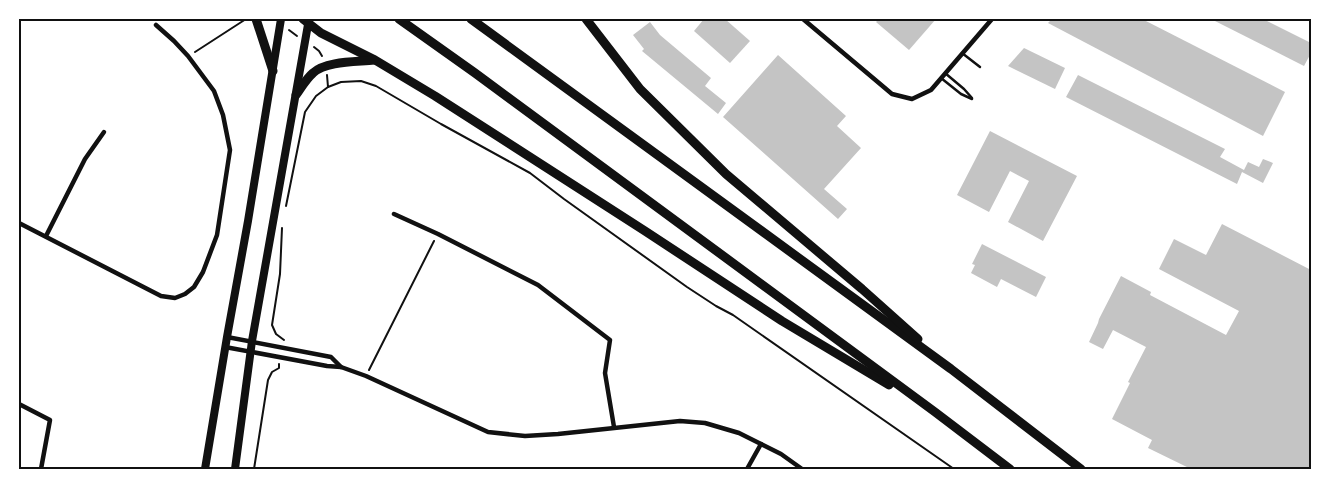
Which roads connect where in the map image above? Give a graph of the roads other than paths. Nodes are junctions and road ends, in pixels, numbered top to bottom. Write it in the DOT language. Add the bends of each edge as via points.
graph roads {
  1 [pos="256,19"];
  2 [pos="399,19"];
  3 [pos="471,19"];
  4 [pos="586,19"];
  5 [pos="803,19"];
  6 [pos="992,19"];
  7 [pos="307,20"];
  8 [pos="280,21"];
  9 [pos="156,25"];
  10 [pos="962,53"];
  11 [pos="375,60"];
  12 [pos="980,67"];
  13 [pos="273,71"];
  14 [pos="945,73"];
  15 [pos="941,78"];
  16 [pos="296,95"];
  17 [pos="104,132"];
  18 [pos="394,214"];
  19 [pos="19,222"];
  20 [pos="46,236"];
  21 [pos="227,337"];
  22 [pos="252,342"];
  23 [pos="225,347"];
  24 [pos="251,352"];
  25 [pos="341,367"];
  26 [pos="951,369"];
  27 [pos="19,404"];
  28 [pos="934,412"];
  29 [pos="614,427"];
  30 [pos="761,444"];
  31 [pos="41,469"];
  32 [pos="205,469"];
  33 [pos="235,469"];
  34 [pos="747,469"];
  35 [pos="802,469"];
  36 [pos="1010,469"];
  37 [pos="1081,469"];
  1 -- 13 [label="highway"];
  2 -- 28 [label="highway"];
  3 -- 26 [label="highway"];
  4 -- 26 [label="highway" via="640,89 726,174"];
  5 -- 15 [label="street" via="892,94 912,99 931,90"];
  6 -- 10 [label="street"];
  7 -- 11 [label="highway" via="321,33"];
  7 -- 16 [label="highway"];
  8 -- 13 [label="highway"];
  9 -- 20 [label="street" via="188,56 214,91 230,150 218,235 198,282 175,298 161,296"];
  10 -- 12 [label="lane"];
  10 -- 14 [label="street"];
  11 -- 16 [label="highway" via="325,67 314,72"];
  11 -- 28 [label="highway" via="782,321"];
  13 -- 21 [label="highway"];
  14 -- 15 [label="street"];
  14 -- 15 [label="lane" via="972,98 960,94"];
  16 -- 22 [label="highway"];
  17 -- 20 [label="street" via="85,159"];
  18 -- 29 [label="street" via="538,286 610,340 605,373"];
  19 -- 20 [label="street"];
  21 -- 22 [label="street"];
  21 -- 23 [label="highway"];
  22 -- 24 [label="highway"];
  22 -- 25 [label="street" via="331,357"];
  23 -- 24 [label="street"];
  23 -- 32 [label="highway"];
  24 -- 25 [label="street"];
  24 -- 33 [label="highway"];
  25 -- 29 [label="street" via="488,432 525,436"];
  26 -- 37 [label="highway"];
  27 -- 31 [label="street" via="50,420"];
  28 -- 36 [label="highway"];
  29 -- 30 [label="street" via="680,421 705,423 739,433"];
  30 -- 34 [label="street"];
  30 -- 35 [label="street"];
}
